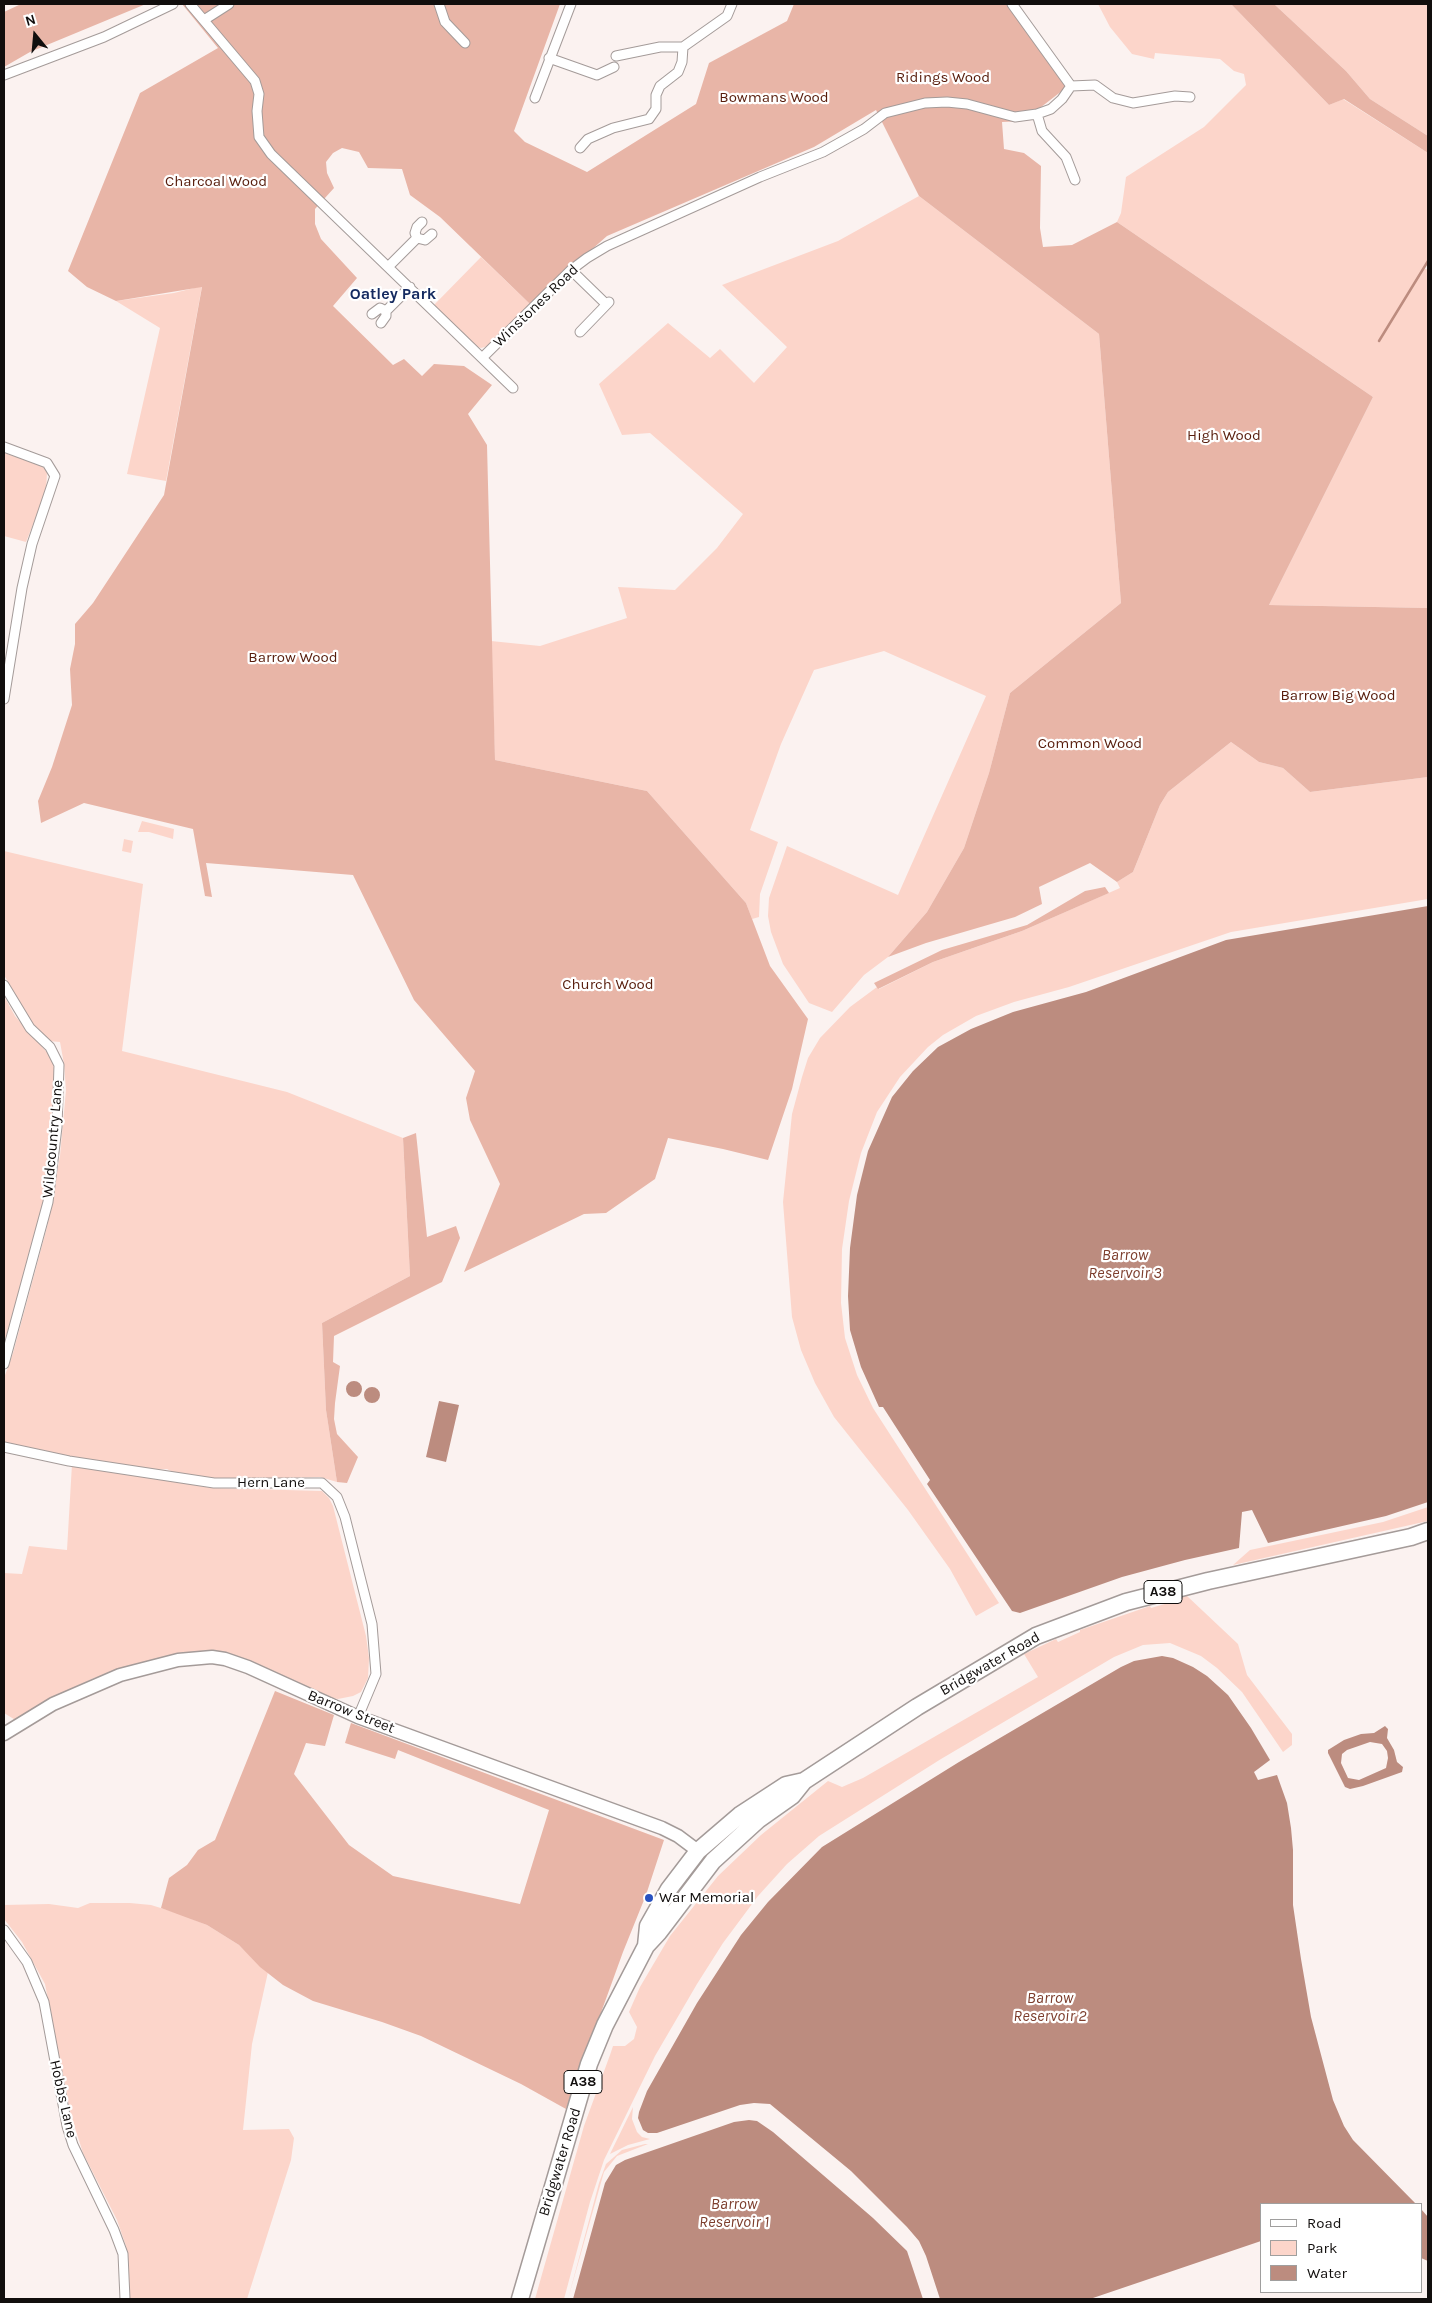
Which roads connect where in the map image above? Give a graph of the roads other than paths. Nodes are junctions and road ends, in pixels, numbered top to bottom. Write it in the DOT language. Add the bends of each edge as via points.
graph roads {
  1 [pos="173,4"];
  2 [pos="190,4"];
  3 [pos="229,4"];
  4 [pos="439,4"];
  5 [pos="571,4"];
  6 [pos="732,4"];
  7 [pos="1012,4"];
  8 [pos="204,20"];
  9 [pos="465,43"];
  10 [pos="683,47"];
  11 [pos="616,56"];
  12 [pos="549,58"];
  13 [pos="614,66"];
  14 [pos="4,75"];
  15 [pos="1071,86"];
  16 [pos="1190,97"];
  17 [pos="534,98"];
  18 [pos="1038,114"];
  19 [pos="580,148"];
  20 [pos="1075,180"];
  21 [pos="422,222"];
  22 [pos="432,234"];
  23 [pos="417,238"];
  24 [pos="388,267"];
  25 [pos="571,270"];
  26 [pos="410,287"];
  27 [pos="386,311"];
  28 [pos="372,314"];
  29 [pos="381,323"];
  30 [pos="580,332"];
  31 [pos="482,358"];
  32 [pos="513,388"];
  33 [pos="4,447"];
  34 [pos="4,699"];
  35 [pos="4,985"];
  36 [pos="4,1364"];
  37 [pos="4,1447"];
  38 [pos="1428,1531"];
  39 [pos="358,1717"];
  40 [pos="4,1734"];
  41 [pos="804,1781"];
  42 [pos="739,1836"];
  43 [pos="698,1851"];
  44 [pos="701,1875"];
  45 [pos="4,1930"];
  46 [pos="659,1932"];
  47 [pos="646,1946"];
  48 [pos="125,2299"];
  49 [pos="520,2299"];
  1 -- 14 [label="street" via="104,37"];
  2 -- 8 [label="street, Winstones Road"];
  3 -- 8 [label="street"];
  4 -- 9 [label="street" via="445,22"];
  5 -- 12 [label="street"];
  6 -- 10 [label="street" via="727,16"];
  7 -- 15 [label="street"];
  8 -- 24 [label="street, Winstones Road" via="255,80 259,94 259,137 263,143"];
  10 -- 11 [label="street" via="660,47"];
  10 -- 19 [label="street" via="678,72 660,86 656,94 656,109 649,119 613,128 588,139"];
  12 -- 13 [label="street" via="597,76"];
  12 -- 17 [label="street"];
  15 -- 16 [label="street" via="1095,85 1113,98 1133,103 1175,96"];
  15 -- 18 [label="street, Winstones Road" via="1062,100"];
  18 -- 20 [label="street" via="1042,131 1066,157"];
  18 -- 25 [label="street, Winstones Road" via="1015,117 947,102 905,106 885,113 823,152 608,246"];
  21 -- 23 [label="street" via="415,233"];
  22 -- 23 [label="street" via="425,240"];
  23 -- 24 [label="street"];
  24 -- 26 [label="street, Winstones Road"];
  25 -- 30 [label="street" via="608,303"];
  25 -- 31 [label="street, Winstones Road"];
  26 -- 27 [label="street"];
  26 -- 31 [label="street, Winstones Road"];
  27 -- 28 [label="street" via="380,308"];
  27 -- 29 [label="street"];
  31 -- 32 [label="street"];
  33 -- 34 [label="street" via="47,463 55,476 32,544"];
  35 -- 36 [label="street, Wildcountry Lane" via="30,1028 50,1046 59,1065 57,1128 48,1202"];
  37 -- 39 [label="street, Hern Lane" via="68,1461 214,1483 322,1483 337,1497 345,1517 372,1624 376,1674"];
  38 -- 41 [label="highway, Bridgwater Road / A38" via="1126,1602 1036,1636 917,1707"];
  39 -- 40 [label="main road, Barrow Street" via="248,1667 212,1657 160,1664 107,1680 53,1704"];
  39 -- 43 [label="main road, Barrow Street" via="662,1828"];
  41 -- 42 [label="highway, Bridgwater Road / A38" via="792,1796"];
  41 -- 43 [label="highway, Bridgwater Road / A38" via="786,1785 740,1815"];
  42 -- 43 [label="highway" via="712,1854"];
  42 -- 44 [label="highway, Bridgwater Road / A38"];
  42 -- 46 [label="highway" via="732,1850"];
  43 -- 44 [label="highway"];
  43 -- 47 [label="highway, Bridgwater Road / A38" via="669,1889 648,1926"];
  44 -- 46 [label="highway, Bridgwater Road / A38"];
  45 -- 48 [label="street, Hobbs Lane" via="27,1962 44,2002 67,2126 117,2238 124,2266"];
  46 -- 47 [label="highway, Bridgwater Road / A38"];
  47 -- 49 [label="highway, Bridgwater Road / A38" via="604,2025 589,2064"];
}
